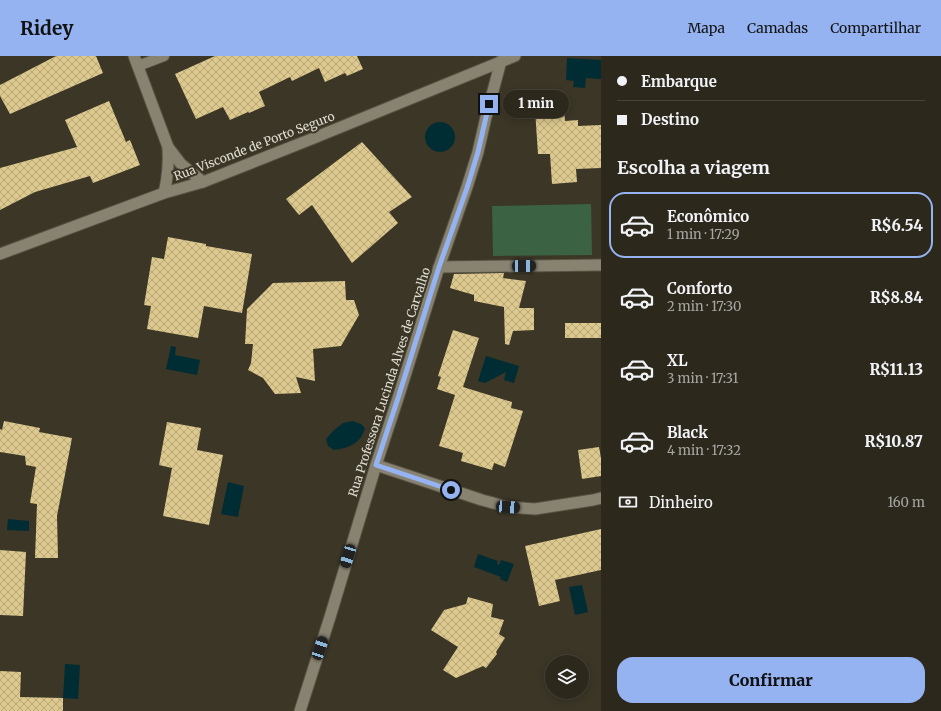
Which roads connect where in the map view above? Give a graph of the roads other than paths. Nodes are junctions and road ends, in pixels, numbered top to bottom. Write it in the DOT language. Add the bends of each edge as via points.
graph roads {
  1 [pos="164,56"];
  2 [pos="515,56"];
  3 [pos="136,61"];
  4 [pos="501,61"];
  5 [pos="168,147"];
  6 [pos="203,182"];
  7 [pos="164,193"];
  8 [pos="0,254"];
  9 [pos="601,265"];
  10 [pos="439,267"];
  11 [pos="376,465"];
  12 [pos="601,498"];
  13 [pos="300,711"];
  1 -- 3 [label="lane"];
  2 -- 4 [label="street, Rua Visconde de Porto Seguro"];
  3 -- 5 [label="street"];
  4 -- 6 [label="street, Rua Visconde de Porto Seguro"];
  4 -- 10 [label="street, Rua Professora Lucinda Alves de Carvalho" via="478,152"];
  5 -- 6 [label="street" via="181,164"];
  5 -- 7 [label="street" via="168,176"];
  6 -- 7 [label="street, Rua Visconde de Porto Seguro"];
  7 -- 8 [label="street, Rua Visconde de Porto Seguro"];
  9 -- 10 [label="street"];
  10 -- 11 [label="street, Rua Professora Lucinda Alves de Carvalho"];
  11 -- 12 [label="street" via="508,507 535,509"];
  11 -- 13 [label="street, Rua Professora Lucinda Alves de Carvalho"];
}
